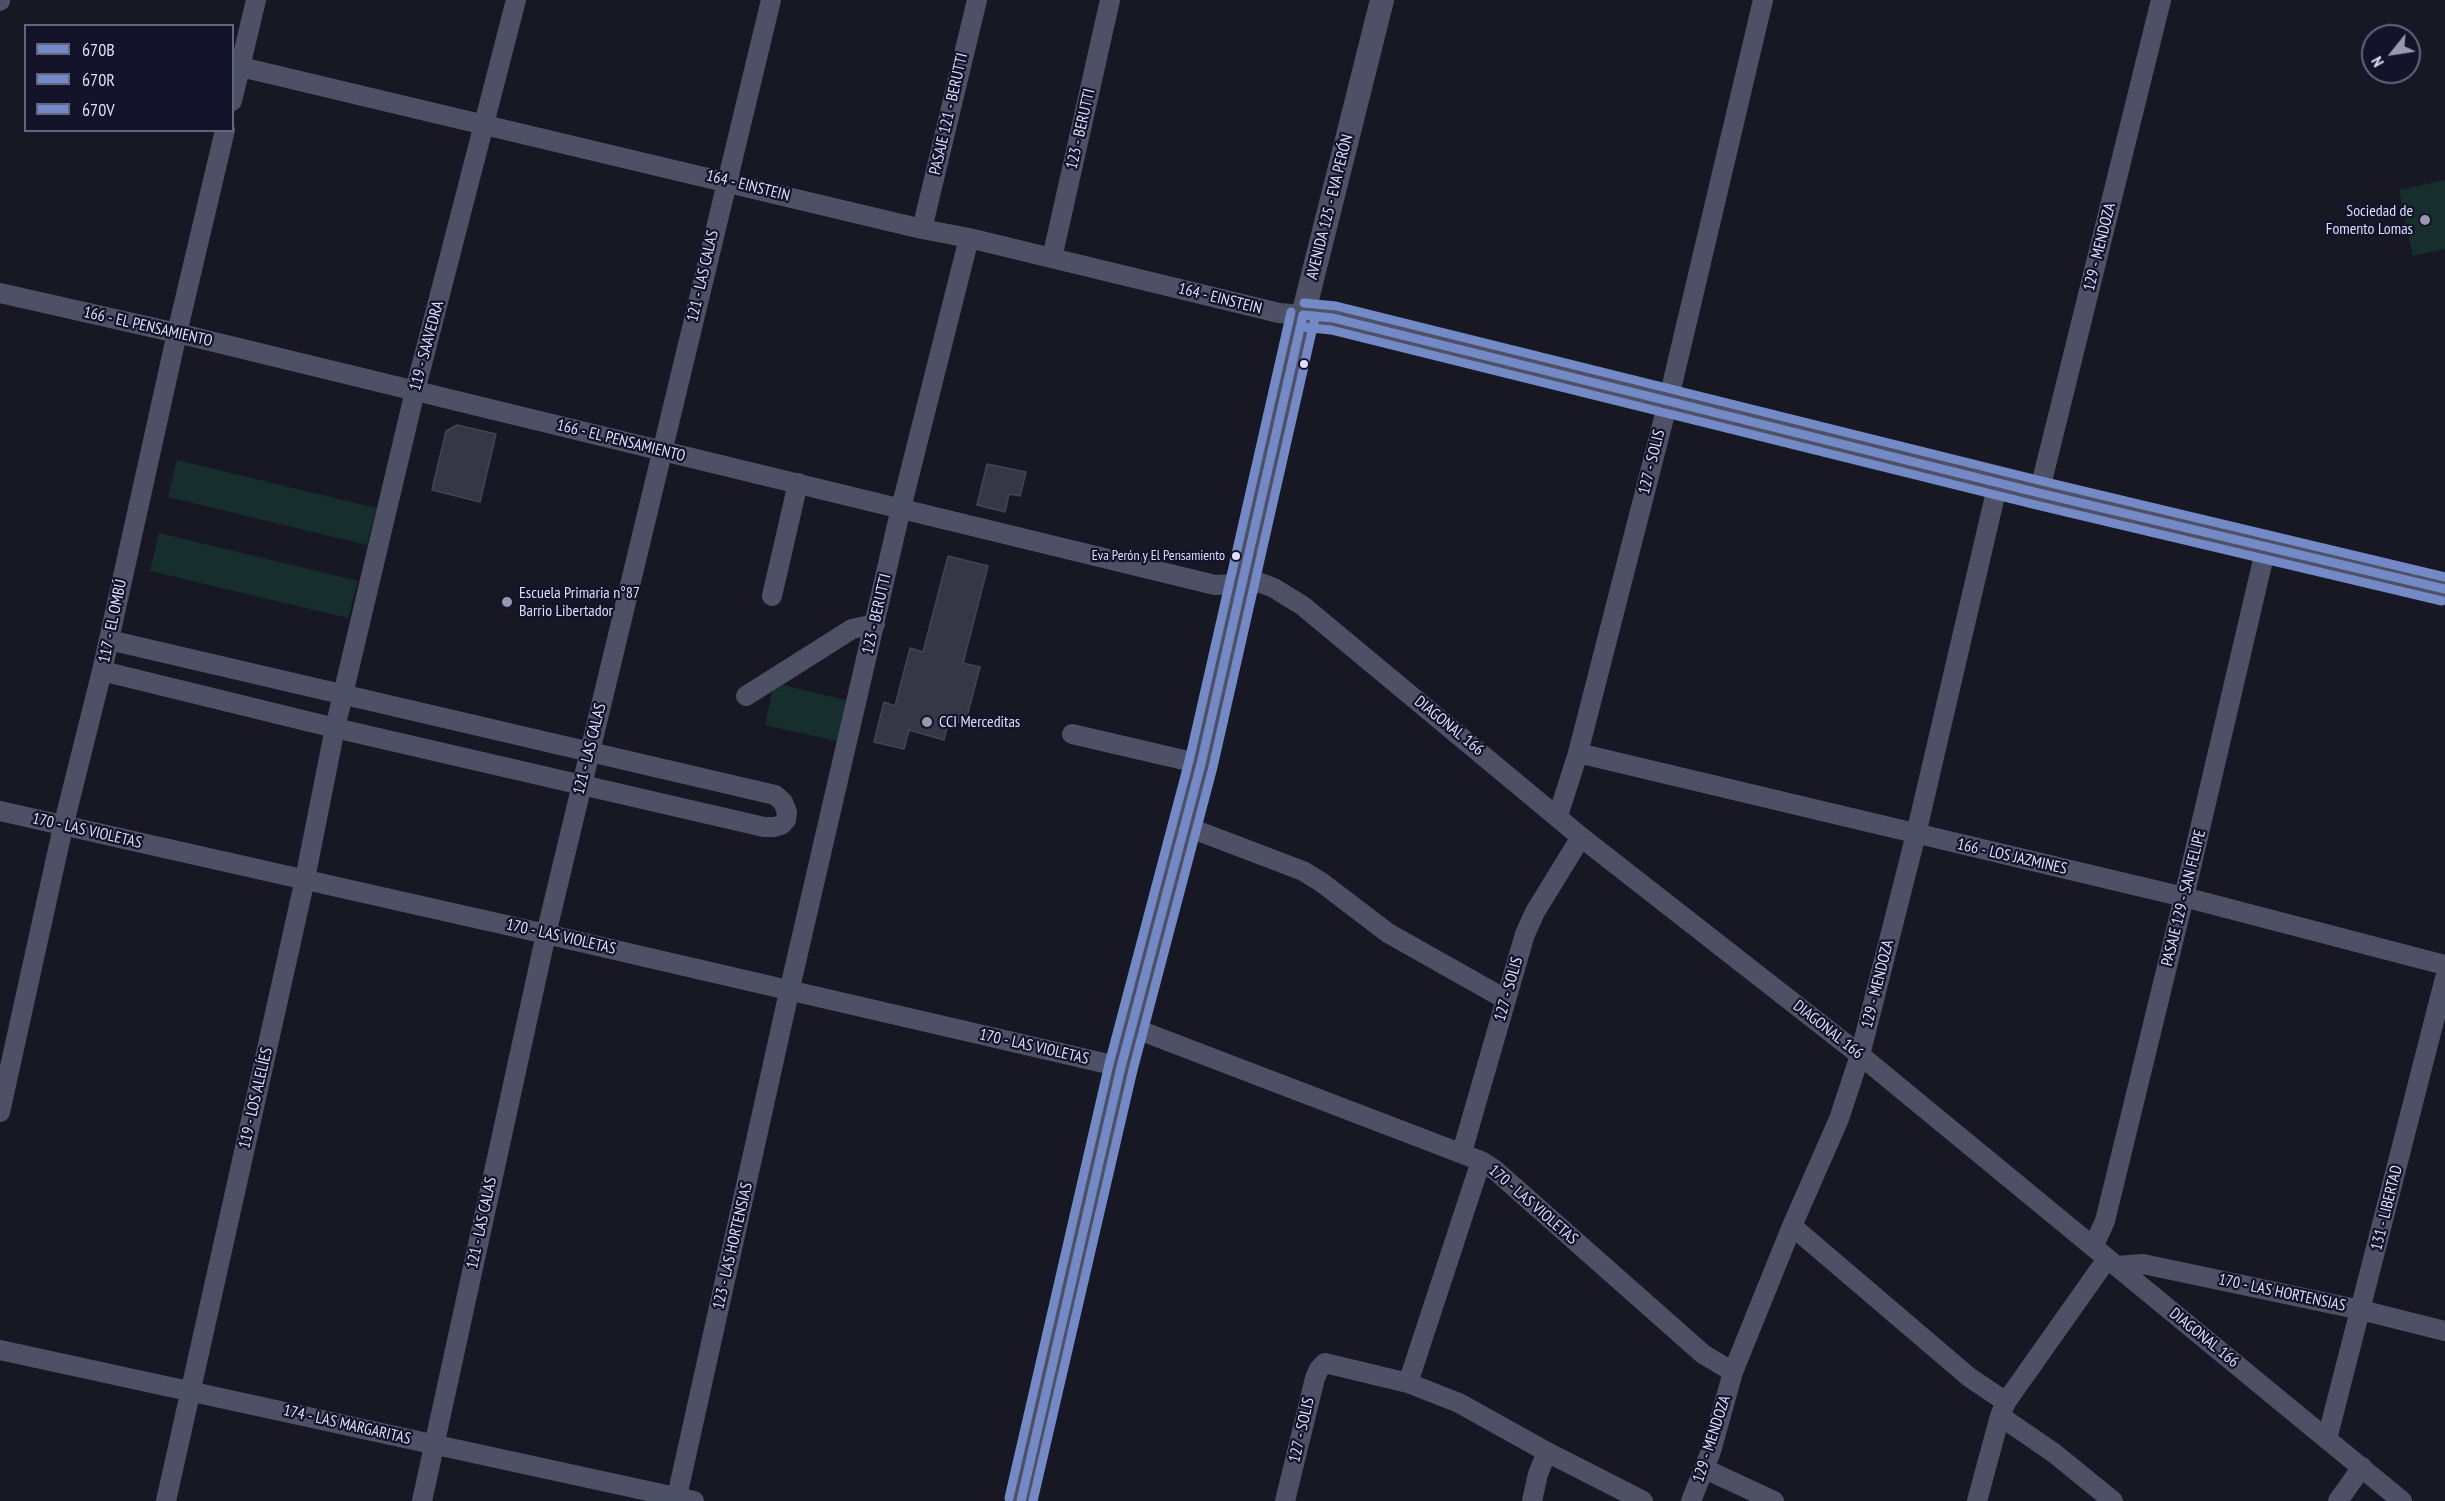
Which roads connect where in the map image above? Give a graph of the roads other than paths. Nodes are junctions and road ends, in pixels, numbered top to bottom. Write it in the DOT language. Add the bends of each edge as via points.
graph roads {
  1 [pos="256,0"];
  2 [pos="516,0"];
  3 [pos="771,0"];
  4 [pos="976,0"];
  5 [pos="1110,0"];
  6 [pos="1382,0"];
  7 [pos="1763,0"];
  8 [pos="2161,0"];
  9 [pos="241,67"];
  10 [pos="234,93"];
  11 [pos="485,124"];
  12 [pos="225,132"];
  13 [pos="726,181"];
  14 [pos="922,229"];
  15 [pos="969,237"];
  16 [pos="1052,258"];
  17 [pos="0,293"];
  18 [pos="1303,315"];
  19 [pos="177,333"];
  20 [pos="415,391"];
  21 [pos="1668,402"];
  22 [pos="662,451"];
  23 [pos="798,483"];
  24 [pos="1998,483"];
  25 [pos="2039,493"];
  26 [pos="901,508"];
  27 [pos="2266,547"];
  28 [pos="1242,583"];
  29 [pos="2445,589"];
  30 [pos="772,596"];
  31 [pos="875,624"];
  32 [pos="109,640"];
  33 [pos="102,671"];
  34 [pos="345,694"];
  35 [pos="746,696"];
  36 [pos="336,728"];
  37 [pos="1072,734"];
  38 [pos="589,753"];
  39 [pos="1578,753"];
  40 [pos="1201,764"];
  41 [pos="581,784"];
  42 [pos="0,811"];
  43 [pos="1558,816"];
  44 [pos="1185,826"];
  45 [pos="63,827"];
  46 [pos="1916,834"];
  47 [pos="1581,837"];
  48 [pos="305,879"];
  49 [pos="2184,897"];
  50 [pos="546,934"];
  51 [pos="2445,965"];
  52 [pos="2445,978"];
  53 [pos="789,992"];
  54 [pos="1505,999"];
  55 [pos="1131,1027"];
  56 [pos="1860,1055"];
  57 [pos="1121,1067"];
  58 [pos="0,1112"];
  59 [pos="1462,1152"];
  60 [pos="1481,1161"];
  61 [pos="1792,1226"];
  62 [pos="2106,1257"];
  63 [pos="2361,1310"];
  64 [pos="2445,1331"];
  65 [pos="0,1350"];
  66 [pos="1733,1372"];
  67 [pos="1408,1383"];
  68 [pos="190,1390"];
  69 [pos="2003,1409"];
  70 [pos="2327,1439"];
  71 [pos="434,1445"];
  72 [pos="1547,1452"];
  73 [pos="2362,1467"];
  74 [pos="1705,1469"];
  75 [pos="682,1500"];
  76 [pos="166,1501"];
  77 [pos="422,1501"];
  78 [pos="1021,1501"];
  79 [pos="1285,1501"];
  80 [pos="1532,1501"];
  81 [pos="1642,1501"];
  82 [pos="1691,1501"];
  83 [pos="1774,1501"];
  84 [pos="1977,1501"];
  85 [pos="2113,1501"];
  86 [pos="2338,1501"];
  87 [pos="2402,1501"];
  1 -- 9 [label="street"];
  2 -- 11 [label="street, 119 - SAAVEDRA"];
  3 -- 13 [label="street, 121 - LAS CALAS"];
  4 -- 14 [label="street, PASAJE 121 - BERUTTI"];
  5 -- 16 [label="street, 123 - BERUTTI"];
  6 -- 18 [label="street, AVENIDA 125 - EVA PERÓN"];
  7 -- 21 [label="street, 127 - SOLIS"];
  8 -- 25 [label="street, 129 - MENDOZA"];
  9 -- 10 [label="street"];
  9 -- 11 [label="street, 164 - EINSTEIN"];
  11 -- 13 [label="street, 164 - EINSTEIN"];
  11 -- 20 [label="street, 119 - SAAVEDRA"];
  12 -- 19 [label="street, 117 - EL OMBÚ"];
  13 -- 14 [label="street, 164 - EINSTEIN"];
  13 -- 22 [label="street, 121 - LAS CALAS"];
  14 -- 15 [label="street, 164 - EINSTEIN"];
  15 -- 16 [label="street, 164 - EINSTEIN"];
  15 -- 26 [label="street, 123 - BERUTTI"];
  16 -- 18 [label="street, 164 - EINSTEIN" via="1279,313"];
  17 -- 19 [label="street, 166 - EL PENSAMIENTO"];
  18 -- 21 [label="street, 164 - EINSTEIN" via="1333,318"];
  18 -- 28 [label="street, AVENIDA 125 - EVA PERÓN"];
  19 -- 20 [label="street, 166 - EL PENSAMIENTO"];
  19 -- 32 [label="street, 117 - EL OMBÚ"];
  20 -- 22 [label="street, 166 - EL PENSAMIENTO"];
  20 -- 34 [label="street, 119 - SAAVEDRA"];
  21 -- 24 [label="street, 164 - EINSTEIN"];
  21 -- 39 [label="street, 127 - SOLIS"];
  22 -- 23 [label="street, 166 - EL PENSAMIENTO"];
  22 -- 38 [label="street, 121 - LAS CALAS"];
  23 -- 26 [label="street, 166 - EL PENSAMIENTO"];
  23 -- 30 [label="street"];
  24 -- 25 [label="street, 164 - EINSTEIN"];
  24 -- 46 [label="street, 129 - MENDOZA"];
  25 -- 27 [label="street, 164 - EINSTEIN"];
  26 -- 28 [label="street, 166 - EL PENSAMIENTO" via="1215,585"];
  26 -- 31 [label="street, 123 - BERUTTI"];
  27 -- 29 [label="street, 164 - EINSTEIN"];
  27 -- 49 [label="street, PASAJE 129 - SAN FELIPE"];
  28 -- 40 [label="street, AVENIDA 125 - EVA PERÓN"];
  28 -- 43 [label="street, DIAGONAL 166" via="1261,583 1303,606"];
  31 -- 35 [label="street" via="852,629"];
  31 -- 53 [label="street, 123 - BERUTTI"];
  32 -- 33 [label="street, 117 - EL OMBÚ"];
  32 -- 34 [label="street"];
  33 -- 36 [label="street"];
  33 -- 45 [label="street, 117 - EL OMBÚ"];
  34 -- 36 [label="street, 119 - LOS ALELÍES"];
  34 -- 38 [label="street"];
  36 -- 41 [label="street"];
  36 -- 48 [label="street, 119 - LOS ALELÍES"];
  37 -- 40 [label="street"];
  38 -- 41 [label="street, 121 - LAS CALAS"];
  38 -- 41 [label="street" via="775,795 783,802 786,820 774,827 764,827"];
  39 -- 43 [label="street, 127 - SOLIS"];
  39 -- 46 [label="street, 166 - LOS JAZMINES"];
  40 -- 44 [label="street, AVENIDA 125 - EVA PERÓN"];
  41 -- 50 [label="street, 121 - LAS CALAS"];
  42 -- 45 [label="street, 170 - LAS VIOLETAS"];
  43 -- 47 [label="street, DIAGONAL 166"];
  44 -- 54 [label="street" via="1303,871 1388,933"];
  44 -- 55 [label="street, AVENIDA 125 - EVA PERÓN"];
  45 -- 48 [label="street, 170 - LAS VIOLETAS"];
  45 -- 58 [label="street, 117 - EL OMBÚ"];
  46 -- 49 [label="street, 166 - LOS JAZMINES"];
  46 -- 56 [label="street, 129 - MENDOZA"];
  47 -- 54 [label="street, 127 - SOLIS" via="1535,912"];
  47 -- 56 [label="street, DIAGONAL 166"];
  48 -- 50 [label="street, 170 - LAS VIOLETAS"];
  48 -- 68 [label="street, 119 - LOS ALELÍES"];
  49 -- 51 [label="street, 166 - LOS JAZMINES"];
  49 -- 62 [label="street, PASAJE 129 - SAN FELIPE" via="2105,1221"];
  50 -- 53 [label="street, 170 - LAS VIOLETAS"];
  50 -- 71 [label="street, 121 - LAS CALAS"];
  52 -- 63 [label="street, 131 - LIBERTAD"];
  53 -- 57 [label="street, 170 - LAS VIOLETAS"];
  53 -- 75 [label="street, 123 - LAS HORTENSIAS"];
  54 -- 59 [label="street, 127 - SOLIS"];
  55 -- 57 [label="street, AVENIDA 125 - EVA PERÓN"];
  55 -- 59 [label="street, 170 - LAS VIOLETAS"];
  56 -- 61 [label="street, 129 - MENDOZA" via="1839,1119"];
  56 -- 62 [label="street, DIAGONAL 166"];
  57 -- 78 [label="street, AVENIDA 125 - EVA PERÓN"];
  59 -- 60 [label="street, 170 - LAS VIOLETAS"];
  60 -- 66 [label="street, 170 - LAS VIOLETAS" via="1703,1354"];
  60 -- 67 [label="street"];
  61 -- 66 [label="street, 129 - MENDOZA"];
  61 -- 69 [label="street"];
  62 -- 63 [label="street, 170 - LAS HORTENSIAS"];
  62 -- 69 [label="street, PASAJE 129 - SAN FELIPE"];
  62 -- 70 [label="street, DIAGONAL 166"];
  63 -- 64 [label="street, 170 - LAS HORTENSIAS"];
  63 -- 70 [label="street, 131 - LIBERTAD"];
  65 -- 68 [label="street, 174 - LAS MARGARITAS"];
  66 -- 74 [label="street, 129 - MENDOZA"];
  67 -- 72 [label="street" via="1459,1403"];
  67 -- 79 [label="street, 127 - SOLIS" via="1325,1363 1315,1378"];
  68 -- 71 [label="street, 174 - LAS MARGARITAS"];
  68 -- 76 [label="street, 119 - LOS ALELÍES"];
  69 -- 84 [label="street, PASAJE 129 - SAN FELIPE"];
  69 -- 85 [label="street"];
  70 -- 73 [label="street, DIAGONAL 166"];
  71 -- 75 [label="street, 174 - LAS MARGARITAS"];
  71 -- 77 [label="street, 121 - LAS CALAS"];
  72 -- 80 [label="street"];
  72 -- 81 [label="street"];
  73 -- 86 [label="street"];
  73 -- 87 [label="street, DIAGONAL 166"];
  74 -- 82 [label="street, 129 - MENDOZA"];
  74 -- 83 [label="street"];
}
